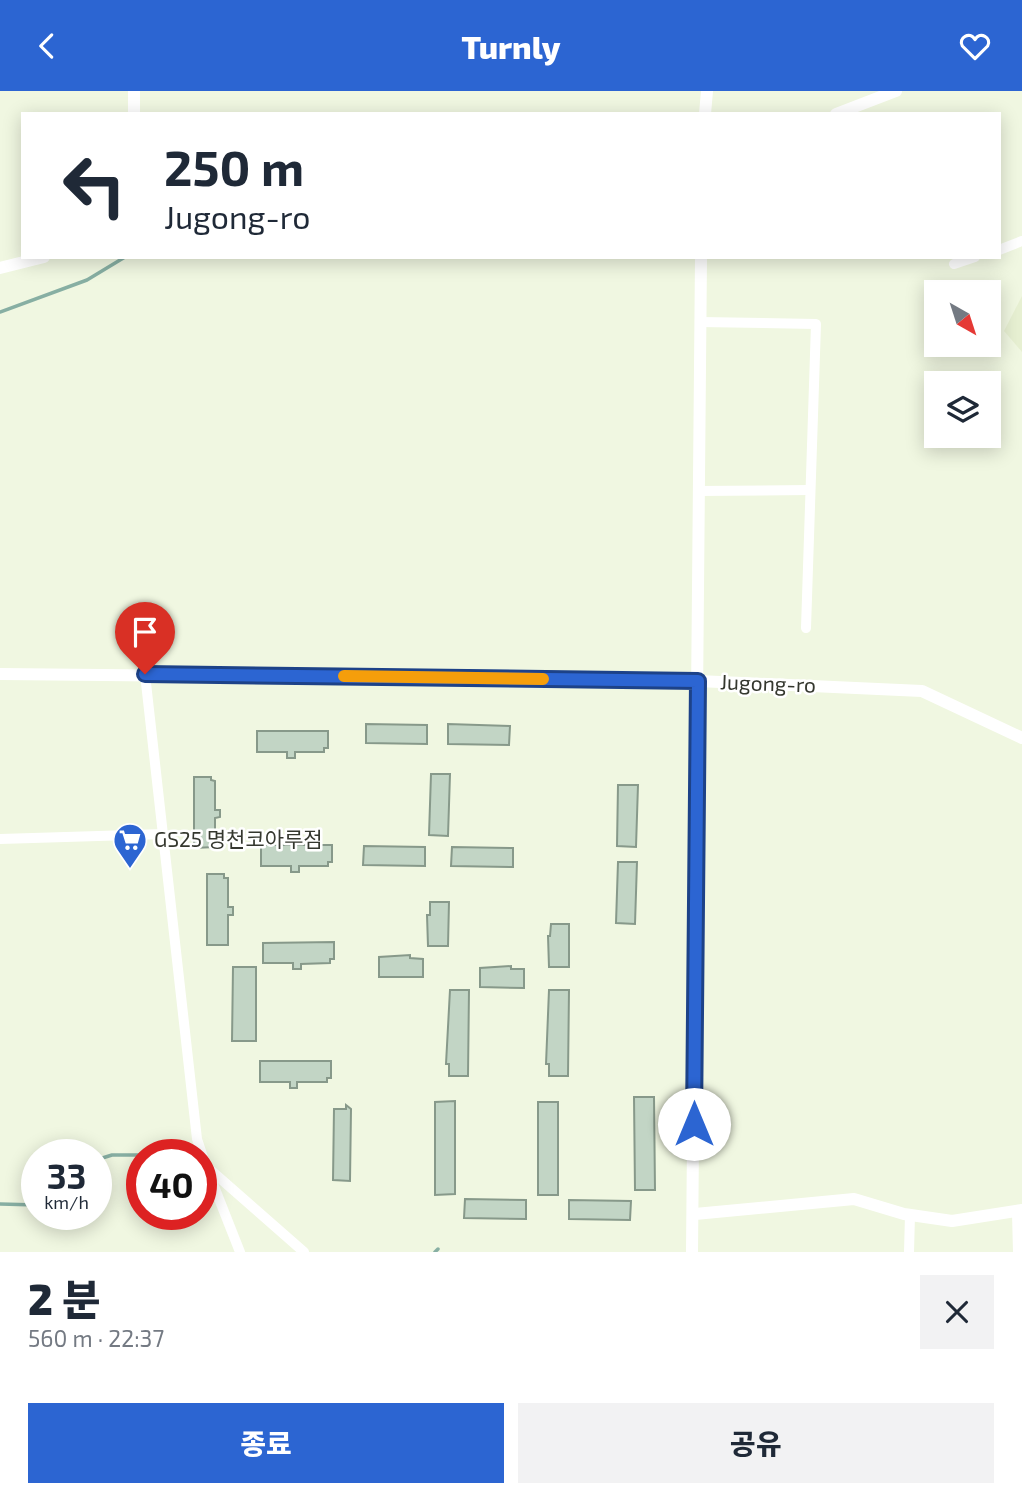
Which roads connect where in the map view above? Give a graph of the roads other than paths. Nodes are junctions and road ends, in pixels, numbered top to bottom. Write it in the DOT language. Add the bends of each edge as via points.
graph roads {
  1 [pos="134,91"];
  2 [pos="707,91"];
  3 [pos="896,91"];
  4 [pos="134,112"];
  5 [pos="705,112"];
  6 [pos="841,112"];
  7 [pos="1022,241"];
  8 [pos="1001,249"];
  9 [pos="36,259"];
  10 [pos="701,259"];
  11 [pos="969,259"];
  12 [pos="954,264"];
  13 [pos="0,268"];
  14 [pos="700,322"];
  15 [pos="810,490"];
  16 [pos="698,491"];
  17 [pos="806,628"];
  18 [pos="0,674"];
  19 [pos="145,674"];
  20 [pos="698,681"];
  21 [pos="1022,738"];
  22 [pos="164,834"];
  23 [pos="0,839"];
  24 [pos="197,1139"];
  25 [pos="217,1176"];
  26 [pos="217,1194"];
  27 [pos="1019,1211"];
  28 [pos="695,1214"];
  29 [pos="910,1215"];
  30 [pos="240,1252"];
  31 [pos="304,1252"];
  32 [pos="692,1252"];
  33 [pos="909,1252"];
  34 [pos="1018,1252"];
  1 -- 4 [label="street"];
  2 -- 5 [label="street"];
  3 -- 6 [label="street"];
  7 -- 8 [label="street"];
  9 -- 13 [label="street"];
  10 -- 14 [label="street"];
  11 -- 12 [label="street"];
  14 -- 15 [label="street" via="816,324"];
  14 -- 16 [label="street"];
  15 -- 16 [label="street"];
  15 -- 17 [label="street"];
  16 -- 20 [label="street"];
  18 -- 19 [label="street, Jugong-ro"];
  19 -- 20 [label="street, Jugong-ro"];
  19 -- 22 [label="street"];
  20 -- 21 [label="street, Jugong-ro" via="922,691"];
  20 -- 28 [label="street"];
  22 -- 23 [label="street"];
  22 -- 24 [label="street"];
  25 -- 31 [label="street"];
  26 -- 30 [label="street"];
  27 -- 29 [label="street" via="952,1221"];
  27 -- 34 [label="street"];
  28 -- 29 [label="street" via="854,1199"];
  28 -- 32 [label="street"];
  29 -- 33 [label="street"];
}
